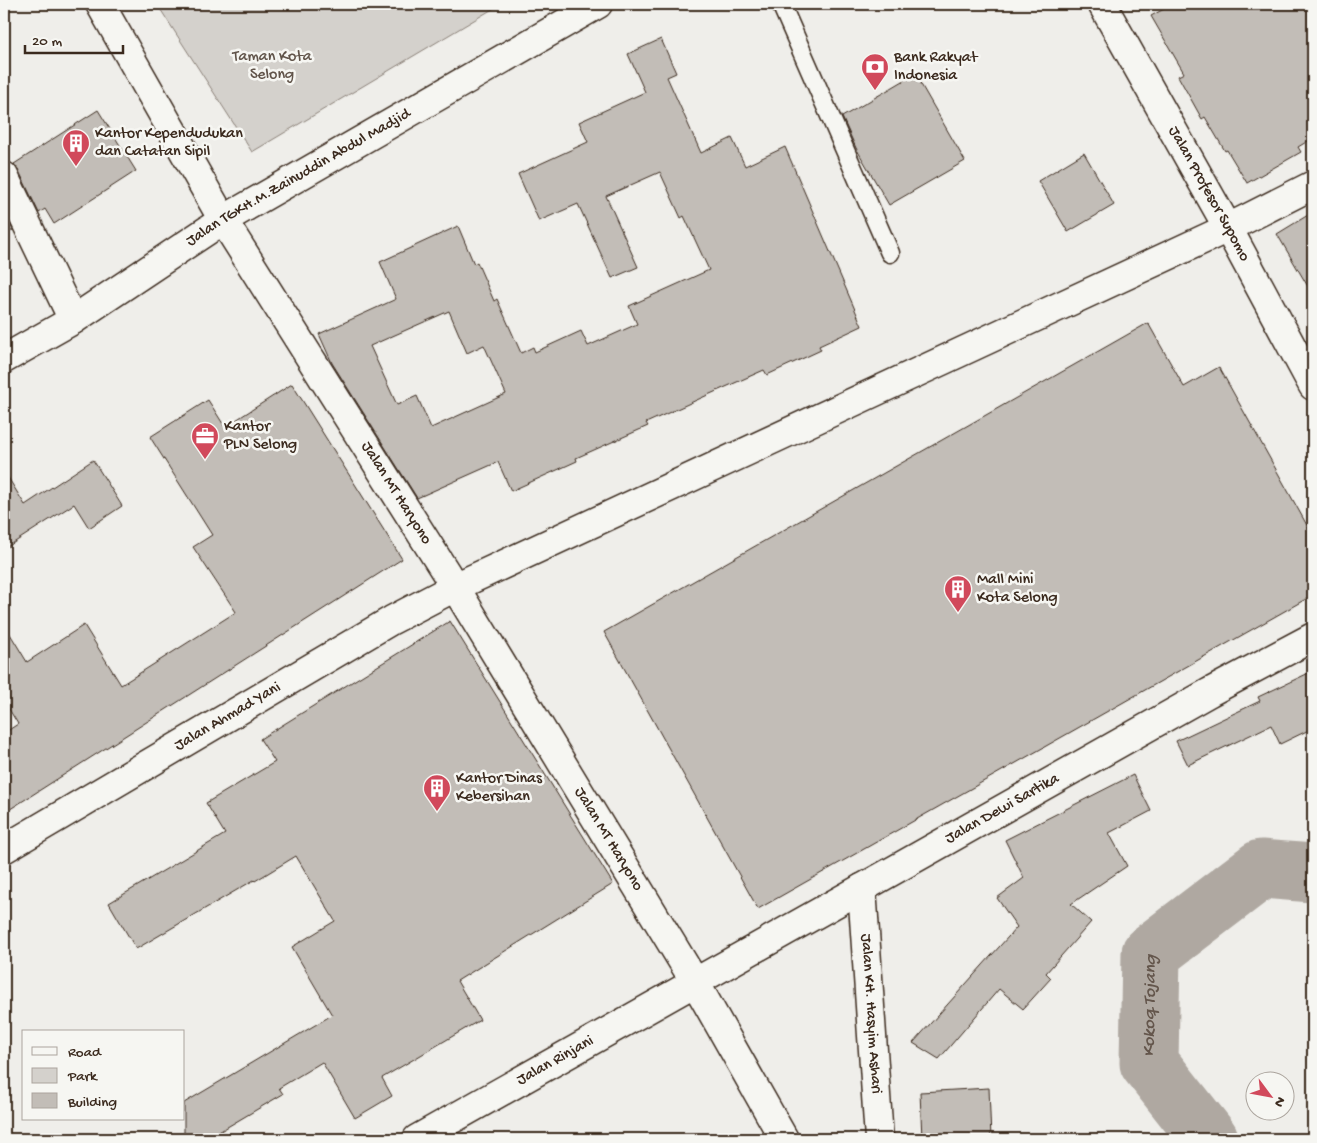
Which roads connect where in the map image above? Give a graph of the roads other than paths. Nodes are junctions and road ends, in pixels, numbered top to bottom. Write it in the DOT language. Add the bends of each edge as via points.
graph roads {
  1 [pos="100,4"];
  2 [pos="598,4"];
  3 [pos="781,4"];
  4 [pos="1102,4"];
  5 [pos="4,176"];
  6 [pos="1313,185"];
  7 [pos="223,220"];
  8 [pos="1228,228"];
  9 [pos="890,253"];
  10 [pos="73,320"];
  11 [pos="4,360"];
  12 [pos="1313,386"];
  13 [pos="455,587"];
  14 [pos="1313,637"];
  15 [pos="4,849"];
  16 [pos="862,888"];
  17 [pos="694,982"];
  18 [pos="423,1138"];
  19 [pos="784,1139"];
  20 [pos="879,1139"];
  1 -- 7 [label="street, Jalan MT Haryono"];
  2 -- 7 [label="street, Jalan TGKH.M.Zainuddin Abdul Madjid"];
  3 -- 9 [label="lane"];
  4 -- 8 [label="street, Jalan Profesor Supomo"];
  5 -- 10 [label="street"];
  6 -- 8 [label="street, Jalan Ahmad Yani"];
  7 -- 10 [label="street, Jalan TGKH.M.Zainuddin Abdul Madjid"];
  7 -- 13 [label="street, Jalan MT Haryono"];
  8 -- 12 [label="street, Jalan Profesor Supomo"];
  8 -- 13 [label="street, Jalan Ahmad Yani"];
  10 -- 11 [label="street, Jalan TGKH.M.Zainuddin Abdul Madjid"];
  13 -- 15 [label="street, Jalan Ahmad Yani" via="392,620"];
  13 -- 17 [label="street, Jalan MT Haryono"];
  14 -- 16 [label="street, Jalan Dewi Sartika"];
  16 -- 17 [label="street, Jalan Dewi Sartika"];
  16 -- 20 [label="street, Jalan KH. Hasyim Ashari"];
  17 -- 18 [label="street, Jalan Rinjani"];
  17 -- 19 [label="street"];
}
